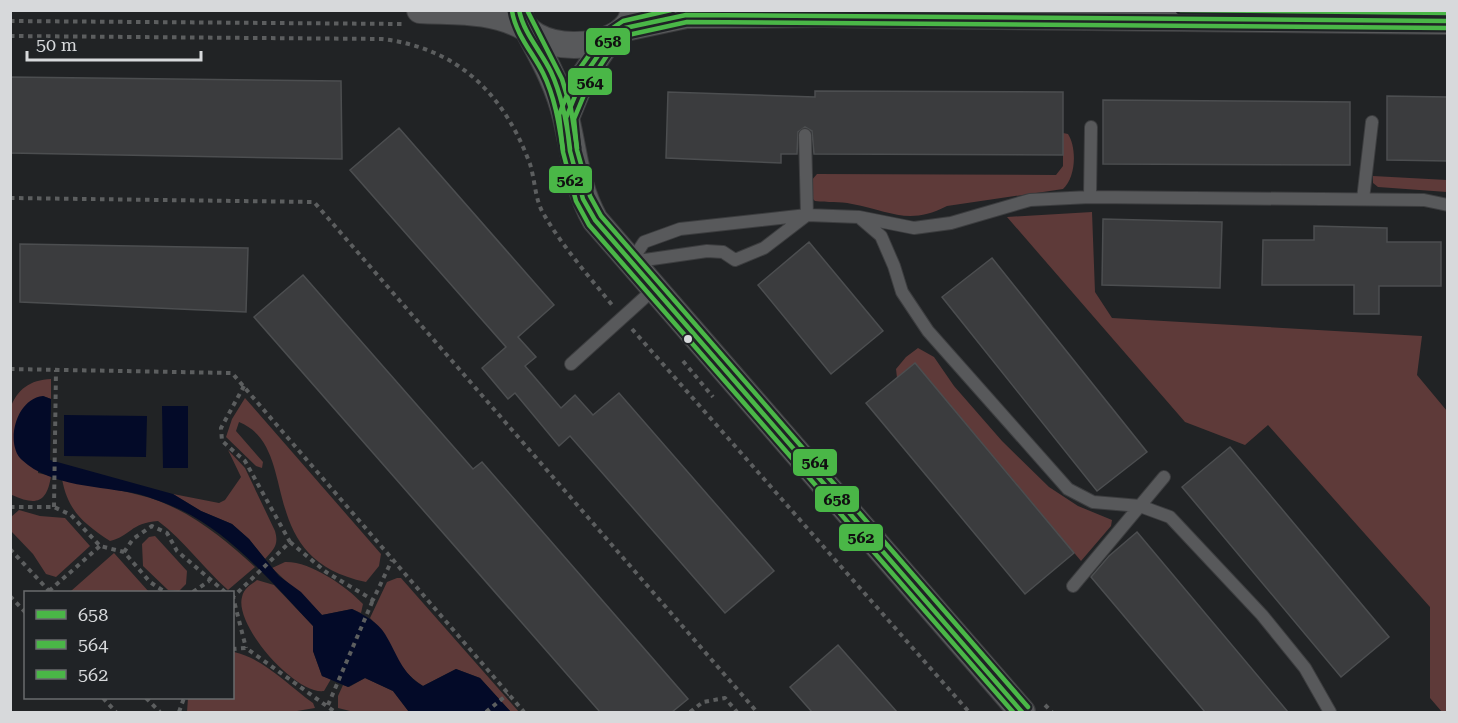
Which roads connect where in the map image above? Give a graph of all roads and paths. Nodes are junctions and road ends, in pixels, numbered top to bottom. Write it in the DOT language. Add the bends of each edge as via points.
graph roads {
  1 [pos="420,10"];
  2 [pos="1448,21"];
  3 [pos="524,23"];
  4 [pos="623,26"];
  5 [pos="10,36"];
  6 [pos="566,117"];
  7 [pos="1372,122"];
  8 [pos="1091,127"];
  9 [pos="806,135"];
  10 [pos="1090,197"];
  11 [pos="10,198"];
  12 [pos="1363,199"];
  13 [pos="1448,205"];
  14 [pos="807,215"];
  15 [pos="859,217"];
  16 [pos="631,262"];
  17 [pos="654,289"];
  18 [pos="622,318"];
  19 [pos="572,364"];
  20 [pos="10,369"];
  21 [pos="56,370"];
  22 [pos="244,386"];
  23 [pos="1164,477"];
  24 [pos="1140,506"];
  25 [pos="10,507"];
  26 [pos="54,507"];
  27 [pos="290,542"];
  28 [pos="100,546"];
  29 [pos="10,549"];
  30 [pos="124,552"];
  31 [pos="393,560"];
  32 [pos="209,581"];
  33 [pos="1073,585"];
  34 [pos="49,591"];
  35 [pos="51,591"];
  36 [pos="164,591"];
  37 [pos="194,591"];
  38 [pos="224,591"];
  39 [pos="10,596"];
  40 [pos="234,596"];
  41 [pos="373,600"];
  42 [pos="234,601"];
  43 [pos="24,611"];
  44 [pos="246,648"];
  45 [pos="234,649"];
  46 [pos="508,694"];
  47 [pos="104,699"];
  48 [pos="147,699"];
  49 [pos="328,705"];
  50 [pos="1032,706"];
  51 [pos="116,712"];
  52 [pos="160,712"];
  53 [pos="335,712"];
  54 [pos="486,712"];
  55 [pos="524,712"];
  56 [pos="690,712"];
  57 [pos="737,712"];
  58 [pos="757,712"];
  59 [pos="969,712"];
  60 [pos="1052,712"];
  61 [pos="1330,712"];
  1 -- 3 [label="street" via="483,12"];
  2 -- 4 [label="street" via="686,15"];
  3 -- 4 [label="street" via="546,41 564,45 588,44"];
  3 -- 6 [label="street" via="551,73"];
  4 -- 6 [label="street" via="582,80"];
  5 -- 18 [label="path" via="382,39 410,43 438,55 483,85 504,109 531,167 542,210 569,253"];
  6 -- 16 [label="street" via="583,199 595,220"];
  7 -- 12 [label="lane"];
  8 -- 10 [label="lane"];
  9 -- 14 [label="lane"];
  10 -- 12 [label="lane"];
  10 -- 15 [label="lane" via="1030,200 951,223 914,228"];
  11 -- 58 [label="path" via="314,202"];
  12 -- 13 [label="lane" via="1424,200"];
  14 -- 15 [label="lane"];
  14 -- 16 [label="lane" via="680,229 644,242"];
  14 -- 16 [label="lane" via="764,248 735,260 723,252 707,251"];
  15 -- 24 [label="lane" via="881,236 902,292 927,332 1068,489 1093,502"];
  16 -- 17 [label="street"];
  17 -- 18 [label="lane"];
  17 -- 50 [label="street"];
  18 -- 19 [label="lane"];
  18 -- 59 [label="path"];
  20 -- 21 [label="path"];
  21 -- 22 [label="path" via="232,373"];
  21 -- 26 [label="path"];
  22 -- 27 [label="path" via="221,428 222,441 245,461"];
  22 -- 31 [label="path"];
  23 -- 24 [label="lane"];
  24 -- 33 [label="lane"];
  24 -- 61 [label="lane" via="1170,517 1262,615 1305,668"];
  25 -- 26 [label="path"];
  26 -- 28 [label="path" via="71,515"];
  27 -- 40 [label="path"];
  27 -- 41 [label="path" via="326,572"];
  28 -- 30 [label="path"];
  28 -- 35 [label="path"];
  29 -- 34 [label="path"];
  30 -- 32 [label="path" via="133,539 152,526 167,533 177,551"];
  30 -- 36 [label="path" via="150,582"];
  31 -- 41 [label="path"];
  31 -- 46 [label="path"];
  32 -- 37 [label="path"];
  32 -- 38 [label="path"];
  39 -- 43 [label="path"];
  41 -- 49 [label="path"];
  42 -- 44 [label="path"];
  44 -- 45 [label="path"];
  44 -- 49 [label="path"];
  46 -- 54 [label="path"];
  46 -- 55 [label="path"];
  47 -- 51 [label="path"];
  48 -- 52 [label="path"];
  49 -- 53 [label="path"];
  50 -- 60 [label="path"];
  56 -- 57 [label="path" via="703,702 725,698"];
}
